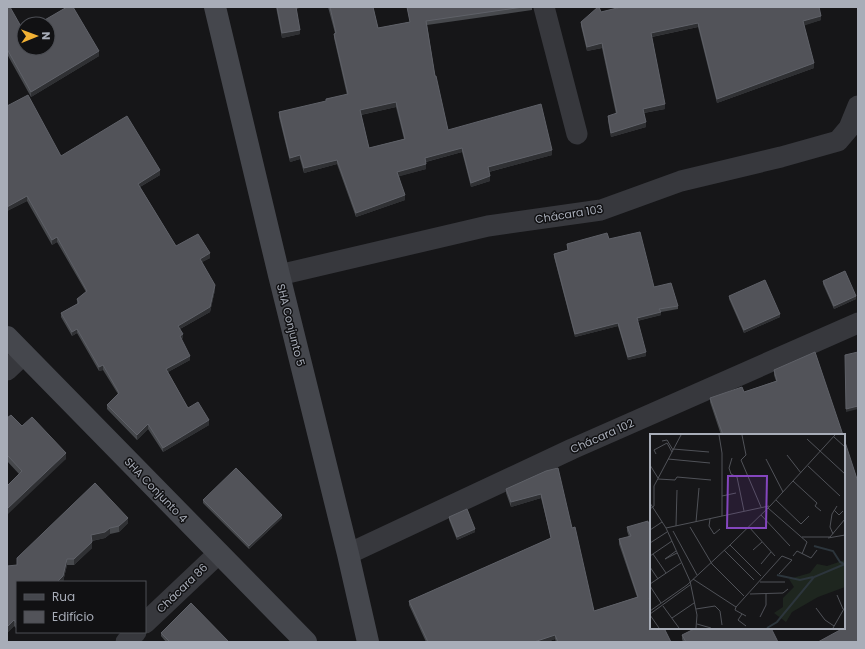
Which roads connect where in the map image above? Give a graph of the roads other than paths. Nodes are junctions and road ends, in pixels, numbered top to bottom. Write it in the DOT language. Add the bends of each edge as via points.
graph roads {
  1 [pos="215,7"];
  2 [pos="544,7"];
  3 [pos="858,106"];
  4 [pos="577,134"];
  5 [pos="279,275"];
  6 [pos="858,323"];
  7 [pos="7,337"];
  8 [pos="24,354"];
  9 [pos="7,370"];
  10 [pos="219,553"];
  11 [pos="348,554"];
  12 [pos="146,622"];
  13 [pos="135,633"];
  14 [pos="363,638"];
  15 [pos="126,642"];
  16 [pos="306,642"];
  1 -- 5 [label="street, SHA Conjunto 5"];
  2 -- 4 [label="street"];
  3 -- 5 [label="street, Chácara 103" via="849,128 838,141 681,181 601,210 488,226"];
  5 -- 11 [label="street, SHA Conjunto 5"];
  6 -- 11 [label="street, Chácara 102" via="572,449"];
  7 -- 8 [label="street, SHA Conjunto 4"];
  8 -- 9 [label="street"];
  8 -- 10 [label="street, SHA Conjunto 4"];
  10 -- 12 [label="street, Chácara 86"];
  10 -- 16 [label="street, SHA Conjunto 4"];
  11 -- 14 [label="street, SHA Conjunto 5"];
  13 -- 15 [label="street"];
}
